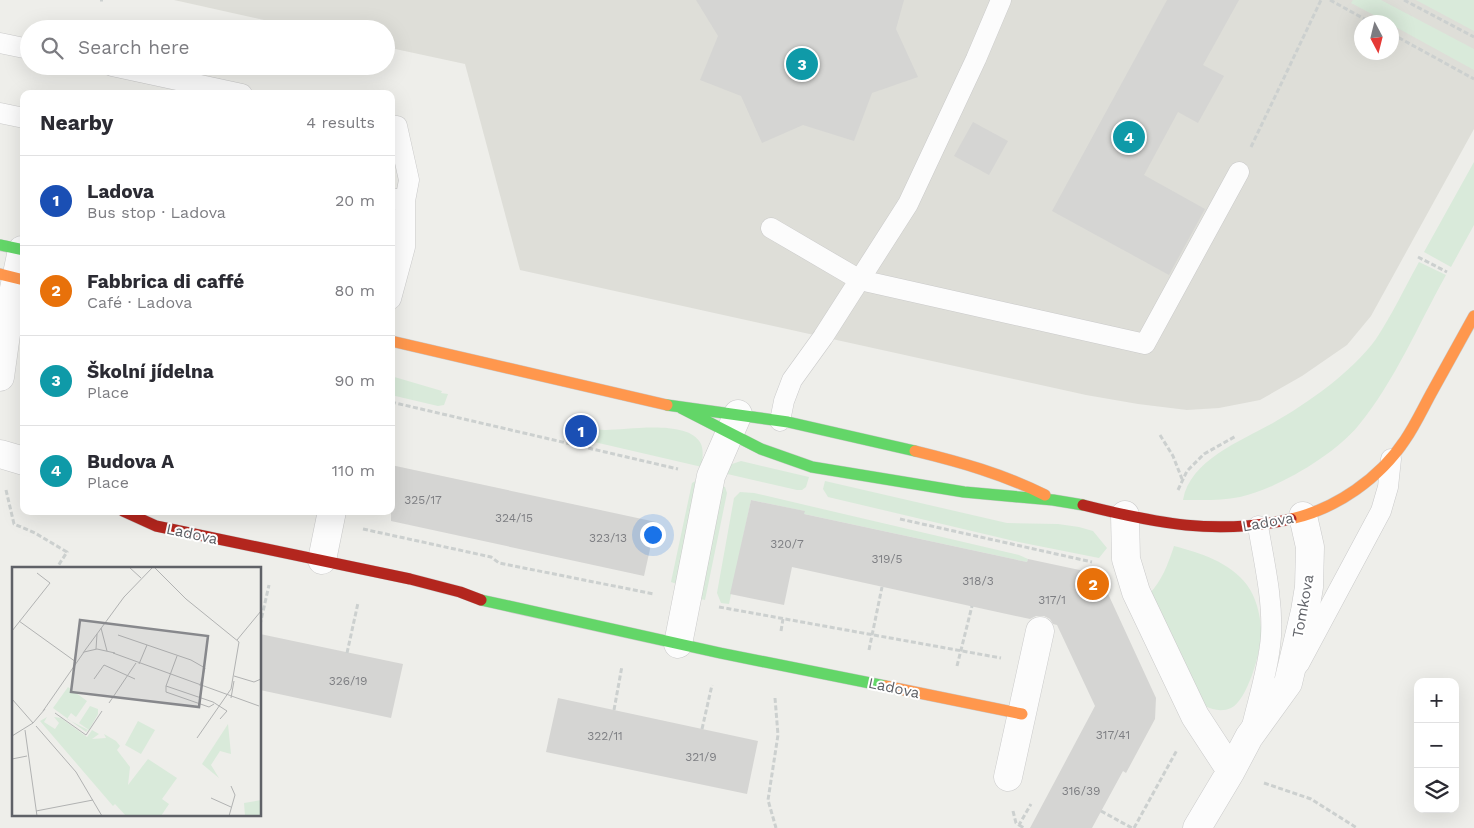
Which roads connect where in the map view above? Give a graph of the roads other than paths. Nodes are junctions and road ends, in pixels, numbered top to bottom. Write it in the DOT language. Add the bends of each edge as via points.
graph roads {
  1 [pos="1001,0"];
  2 [pos="0,42"];
  3 [pos="20,47"];
  4 [pos="154,75"];
  5 [pos="223,90"];
  6 [pos="0,113"];
  7 [pos="20,117"];
  8 [pos="395,126"];
  9 [pos="1239,172"];
  10 [pos="398,200"];
  11 [pos="771,228"];
  12 [pos="15,248"];
  13 [pos="13,277"];
  14 [pos="860,280"];
  15 [pos="395,284"];
  16 [pos="1474,316"];
  17 [pos="395,342"];
  18 [pos="1467,345"];
  19 [pos="0,377"];
  20 [pos="681,408"];
  21 [pos="780,421"];
  22 [pos="733,424"];
  23 [pos="0,454"];
  24 [pos="1391,459"];
  25 [pos="20,460"];
  26 [pos="1055,500"];
  27 [pos="132,515"];
  28 [pos="331,515"];
  29 [pos="1125,515"];
  30 [pos="1303,516"];
  31 [pos="1258,526"];
  32 [pos="322,560"];
  33 [pos="1040,631"];
  34 [pos="678,644"];
  35 [pos="1288,683"];
  36 [pos="1022,714"];
  37 [pos="1249,737"];
  38 [pos="1231,771"];
  39 [pos="1008,777"];
  40 [pos="1197,828"];
  1 -- 14 [label="lane" via="908,204"];
  2 -- 3 [label="lane"];
  4 -- 5 [label="lane"];
  6 -- 7 [label="lane"];
  8 -- 10 [label="lane" via="409,180"];
  9 -- 14 [label="lane" via="1145,344"];
  10 -- 15 [label="lane" via="405,247"];
  11 -- 14 [label="lane"];
  12 -- 13 [label="street"];
  13 -- 19 [label="street"];
  14 -- 21 [label="lane" via="792,380"];
  16 -- 18 [label="main road, Tomkova"];
  17 -- 20 [label="main road, Ladova"];
  18 -- 24 [label="main road, Tomkova"];
  20 -- 22 [label="main road, Ladova"];
  20 -- 22 [label="main road, Ladova"];
  21 -- 22 [label="main road, Ladova"];
  21 -- 26 [label="main road, Ladova" via="980,468 1026,484"];
  22 -- 26 [label="main road, Ladova" via="773,454 806,466 977,494"];
  22 -- 34 [label="street" via="711,476"];
  23 -- 25 [label="street"];
  24 -- 30 [label="main road, Tomkova" via="1375,476 1350,494"];
  24 -- 35 [label="lane, Tomkova" via="1381,512"];
  26 -- 29 [label="main road, Ladova"];
  27 -- 32 [label="main road, Ladova" via="156,526"];
  28 -- 32 [label="street"];
  29 -- 31 [label="main road, Ladova" via="1212,528"];
  29 -- 38 [label="street" via="1126,559 1136,592 1195,716"];
  30 -- 31 [label="main road, Ladova"];
  30 -- 35 [label="street, Tomkova" via="1310,547 1309,587"];
  31 -- 37 [label="lane, Tomkova" via="1269,590 1271,637"];
  32 -- 34 [label="main road, Ladova" via="452,590 490,604"];
  33 -- 36 [label="street"];
  34 -- 36 [label="main road, Ladova"];
  35 -- 37 [label="street, Tomkova"];
  36 -- 39 [label="street"];
  37 -- 38 [label="street, Tomkova"];
  38 -- 40 [label="street, Tomkova"];
}
